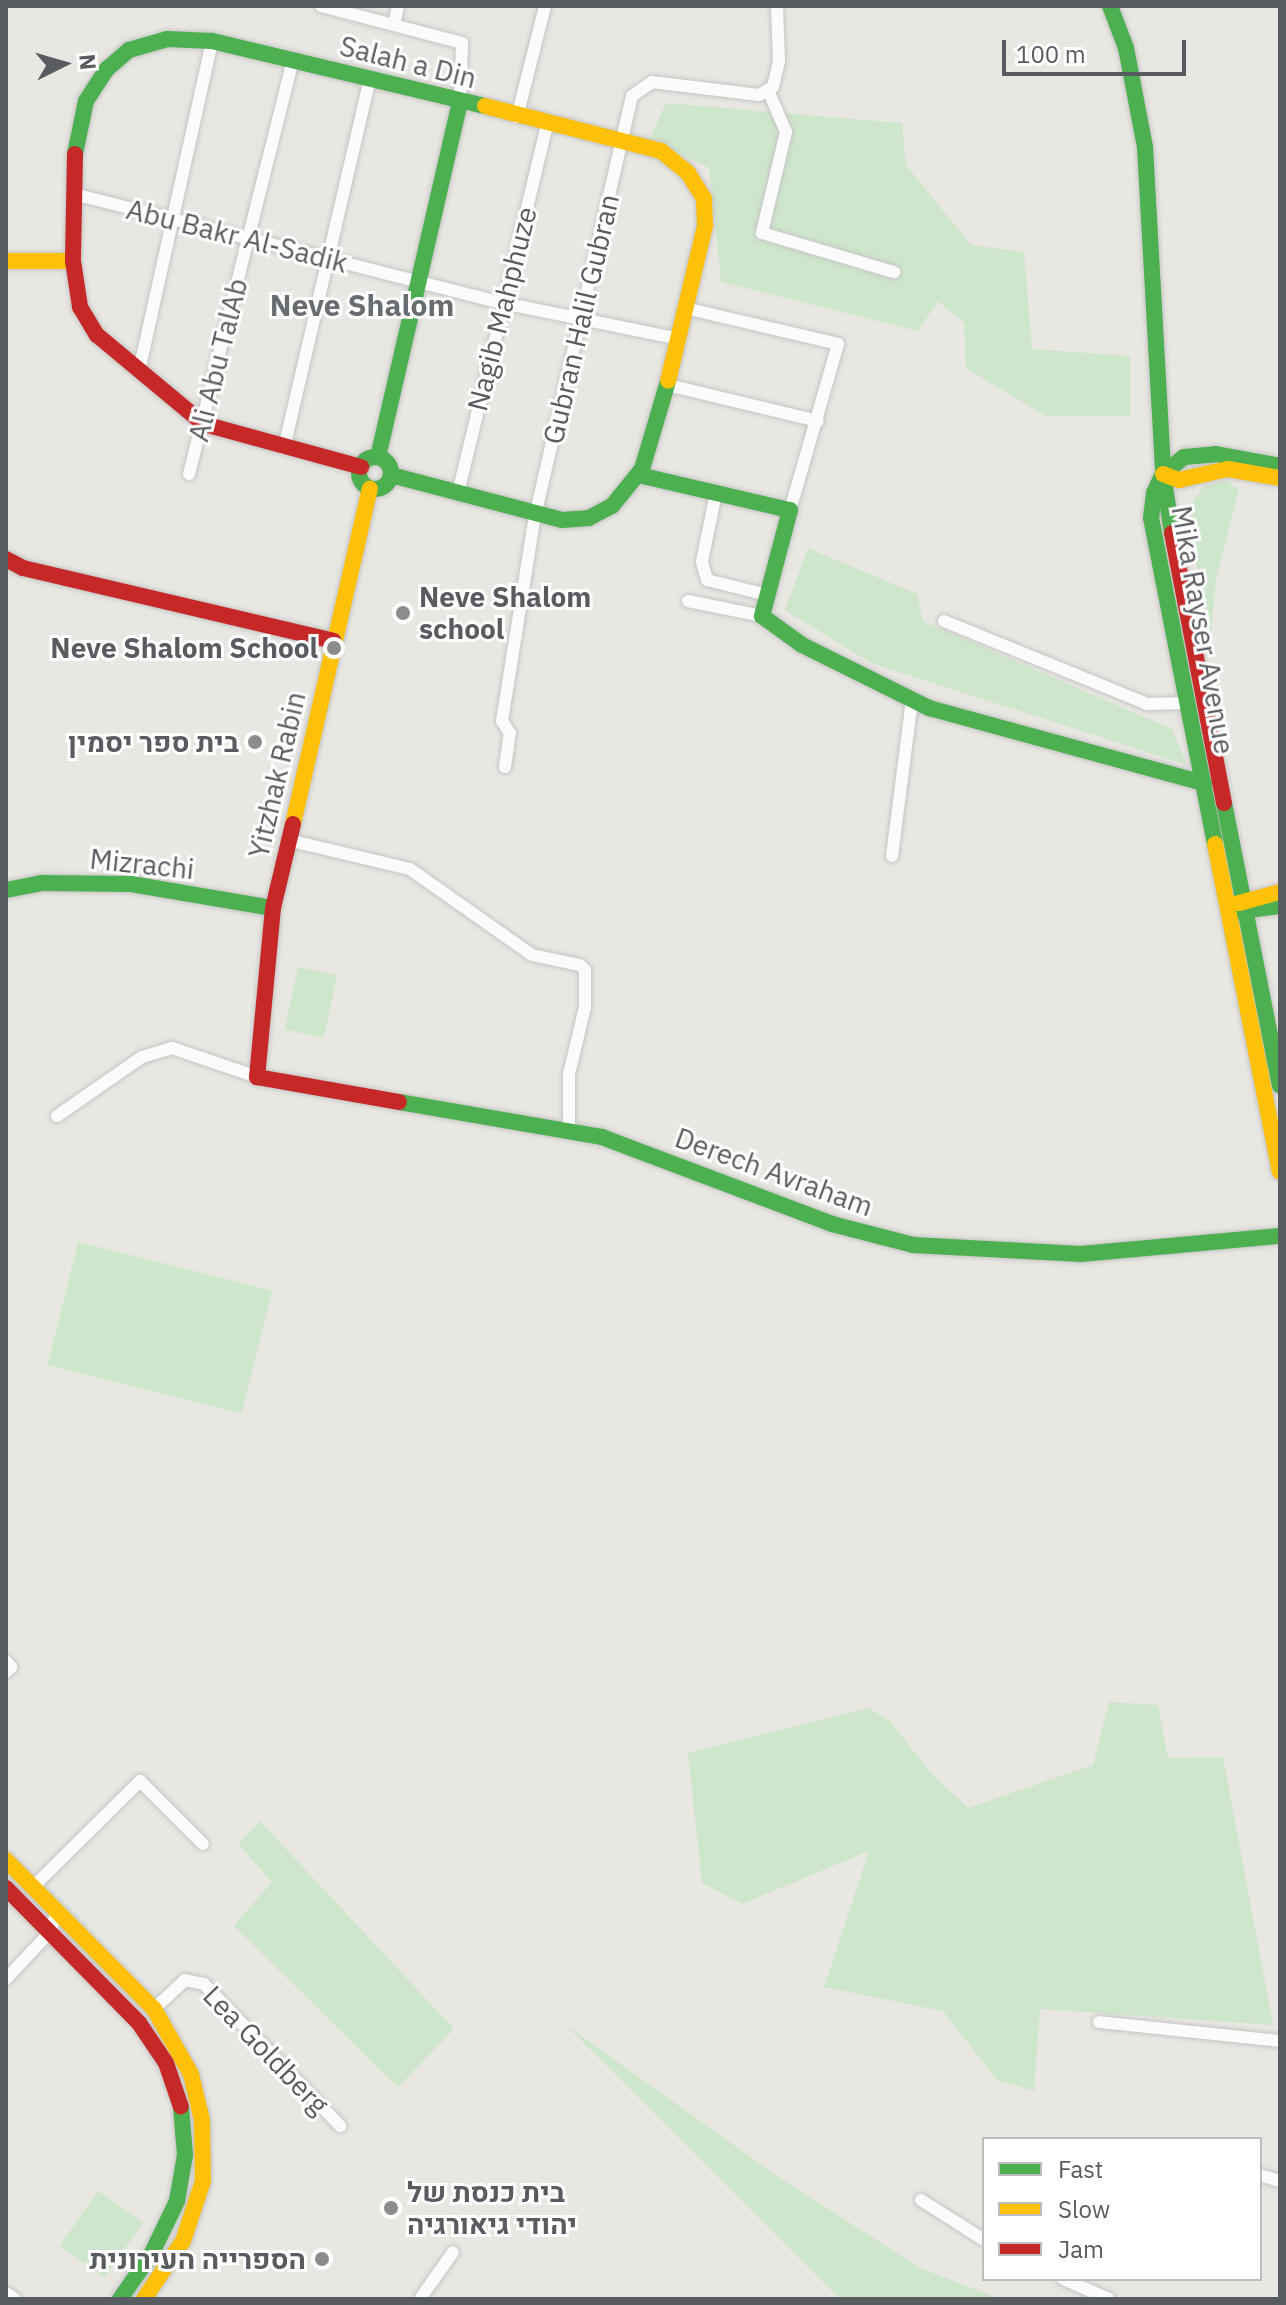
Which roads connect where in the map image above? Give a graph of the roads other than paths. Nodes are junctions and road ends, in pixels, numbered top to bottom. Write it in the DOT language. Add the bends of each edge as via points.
graph roads {
  1 [pos="321,6"];
  2 [pos="398,6"];
  3 [pos="545,6"];
  4 [pos="777,6"];
  5 [pos="1110,6"];
  6 [pos="336,8"];
  7 [pos="394,25"];
  8 [pos="212,41"];
  9 [pos="293,60"];
  10 [pos="370,78"];
  11 [pos="768,90"];
  12 [pos="460,102"];
  13 [pos="517,117"];
  14 [pos="547,124"];
  15 [pos="624,139"];
  16 [pos="74,194"];
  17 [pos="172,220"];
  18 [pos="248,241"];
  19 [pos="329,260"];
  20 [pos="6,261"];
  21 [pos="73,261"];
  22 [pos="894,272"];
  23 [pos="417,281"];
  24 [pos="503,303"];
  25 [pos="689,309"];
  26 [pos="580,320"];
  27 [pos="680,339"];
  28 [pos="139,371"];
  29 [pos="668,385"];
  30 [pos="818,421"];
  31 [pos="204,424"];
  32 [pos="284,448"];
  33 [pos="378,457"];
  34 [pos="1280,466"];
  35 [pos="361,467"];
  36 [pos="189,474"];
  37 [pos="1163,474"];
  38 [pos="391,475"];
  39 [pos="639,475"];
  40 [pos="1190,478"];
  41 [pos="1280,478"];
  42 [pos="370,489"];
  43 [pos="458,493"];
  44 [pos="716,493"];
  45 [pos="790,510"];
  46 [pos="535,516"];
  47 [pos="1170,520"];
  48 [pos="6,559"];
  49 [pos="767,595"];
  50 [pos="688,601"];
  51 [pos="762,616"];
  52 [pos="944,621"];
  53 [pos="334,641"];
  54 [pos="912,699"];
  55 [pos="1187,703"];
  56 [pos="505,767"];
  57 [pos="1204,783"];
  58 [pos="288,840"];
  59 [pos="892,856"];
  60 [pos="6,890"];
  61 [pos="1280,892"];
  62 [pos="1248,906"];
  63 [pos="1280,906"];
  64 [pos="273,908"];
  65 [pos="1230,909"];
  66 [pos="257,1077"];
  67 [pos="1280,1086"];
  68 [pos="57,1116"];
  69 [pos="569,1132"];
  70 [pos="1280,1172"];
  71 [pos="1280,1236"];
  72 [pos="6,1661"];
  73 [pos="6,1672"];
  74 [pos="203,1844"];
  75 [pos="6,1860"];
  76 [pos="33,1887"];
  77 [pos="6,1888"];
  78 [pos="57,1912"];
  79 [pos="50,1932"];
  80 [pos="6,1979"];
  81 [pos="154,2009"];
  82 [pos="1099,2022"];
  83 [pos="1280,2041"];
  84 [pos="340,2126"];
  85 [pos="921,2200"];
  86 [pos="982,2239"];
  87 [pos="453,2252"];
  88 [pos="1068,2281"];
  89 [pos="6,2293"];
  90 [pos="15,2299"];
  91 [pos="120,2299"];
  92 [pos="144,2299"];
  93 [pos="420,2299"];
  94 [pos="1109,2299"];
  1 -- 6 [label="street"];
  2 -- 7 [label="street"];
  3 -- 13 [label="street"];
  4 -- 11 [label="street" via="779,61"];
  5 -- 37 [label="street" via="1126,48 1145,147"];
  6 -- 7 [label="street"];
  7 -- 12 [label="street" via="462,43"];
  8 -- 9 [label="street, Salah a Din"];
  8 -- 16 [label="street, Salah a Din" via="167,39 129,50 107,69 86,101 75,143"];
  8 -- 17 [label="street"];
  9 -- 10 [label="street, Salah a Din"];
  9 -- 18 [label="street, Ali Abu TalAb"];
  10 -- 12 [label="street, Salah a Din"];
  10 -- 19 [label="street"];
  11 -- 15 [label="street, Gubran Halil Gubran" via="759,95 652,82 640,86 632,96"];
  11 -- 22 [label="street" via="786,132 762,233"];
  12 -- 13 [label="street, Salah a Din"];
  12 -- 23 [label="street"];
  13 -- 14 [label="street, Salah a Din"];
  14 -- 15 [label="street, Salah a Din"];
  14 -- 24 [label="street, Nagib Mahphuze"];
  15 -- 25 [label="street, Salah a Din" via="661,151 688,173 704,199 705,226"];
  15 -- 26 [label="street, Gubran Halil Gubran"];
  16 -- 17 [label="street, Abu Bakr Al-Sadik"];
  16 -- 21 [label="street, Salah a Din"];
  17 -- 18 [label="street, Abu Bakr Al-Sadik"];
  17 -- 28 [label="street"];
  18 -- 19 [label="street, Abu Bakr Al-Sadik"];
  18 -- 31 [label="street, Ali Abu TalAb"];
  19 -- 23 [label="street, Abu Bakr Al-Sadik"];
  19 -- 32 [label="street"];
  20 -- 21 [label="street"];
  21 -- 28 [label="street, Salah a Din" via="80,307 97,335"];
  23 -- 24 [label="street, Abu Bakr Al-Sadik"];
  23 -- 33 [label="street"];
  24 -- 26 [label="street, Abu Bakr Al-Sadik"];
  24 -- 43 [label="street, Nagib Mahphuze"];
  25 -- 27 [label="street, Salah a Din"];
  25 -- 30 [label="street" via="838,344"];
  26 -- 27 [label="street, Abu Bakr Al-Sadik"];
  26 -- 46 [label="street, Gubran Halil Gubran"];
  27 -- 29 [label="street, Salah a Din"];
  28 -- 31 [label="street, Salah a Din"];
  29 -- 30 [label="street"];
  29 -- 39 [label="street, Salah a Din"];
  30 -- 45 [label="street"];
  31 -- 32 [label="street, Salah a Din"];
  31 -- 36 [label="street, Ali Abu TalAb"];
  32 -- 35 [label="street, Salah a Din"];
  33 -- 35 [label="street"];
  33 -- 38 [label="street" via="388,463"];
  34 -- 37 [label="street" via="1192,454"];
  35 -- 42 [label="street" via="361,480"];
  37 -- 40 [label="street"];
  37 -- 47 [label="street, Mika Rayser Avenue"];
  37 -- 55 [label="street, Mika Rayser Avenue" via="1151,518"];
  38 -- 42 [label="street" via="384,487"];
  38 -- 43 [label="street, Salah a Din"];
  39 -- 44 [label="street"];
  39 -- 46 [label="street, Salah a Din" via="612,506 589,518"];
  40 -- 41 [label="street" via="1228,469"];
  40 -- 47 [label="street"];
  42 -- 53 [label="street, Yitzhak Rabin"];
  43 -- 46 [label="street, Salah a Din"];
  44 -- 45 [label="street"];
  44 -- 49 [label="street" via="702,562 707,580"];
  45 -- 49 [label="street"];
  46 -- 56 [label="street, Gubran Halil Gubran" via="502,721 510,733"];
  47 -- 62 [label="street, Mika Rayser Avenue"];
  48 -- 53 [label="street" via="23,568"];
  49 -- 51 [label="street"];
  50 -- 51 [label="street"];
  51 -- 54 [label="street" via="802,645"];
  52 -- 55 [label="street" via="1147,704"];
  53 -- 58 [label="street, Yitzhak Rabin"];
  54 -- 57 [label="street" via="1032,739"];
  54 -- 59 [label="street"];
  55 -- 57 [label="street, Mika Rayser Avenue"];
  57 -- 65 [label="street, Mika Rayser Avenue"];
  58 -- 64 [label="street, Yitzhak Rabin"];
  58 -- 69 [label="street" via="410,869 532,955 585,970 585,1007 569,1074"];
  60 -- 64 [label="street, Mizrachi" via="41,883 131,884"];
  61 -- 62 [label="street"];
  62 -- 63 [label="street"];
  62 -- 65 [label="street"];
  62 -- 67 [label="street, Mika Rayser Avenue"];
  64 -- 66 [label="street, Yitzhak Rabin"];
  65 -- 70 [label="street, Mika Rayser Avenue"];
  66 -- 68 [label="street" via="172,1048 142,1057"];
  66 -- 69 [label="street, Derech Avraham"];
  69 -- 71 [label="street, Derech Avraham" via="602,1137 832,1224 913,1245 1081,1254"];
  72 -- 73 [label="street" via="11,1667"];
  74 -- 76 [label="street" via="140,1781"];
  75 -- 76 [label="street"];
  76 -- 78 [label="street"];
  77 -- 79 [label="street"];
  78 -- 79 [label="street"];
  78 -- 81 [label="street"];
  79 -- 80 [label="street"];
  79 -- 91 [label="street" via="153,2040 181,2105 185,2155 177,2201 152,2253"];
  81 -- 84 [label="street, Lea Goldberg" via="185,1980 204,1984"];
  81 -- 92 [label="street" via="191,2074 202,2120 204,2163 193,2220"];
  82 -- 83 [label="street"];
  85 -- 86 [label="street"];
  87 -- 93 [label="street"];
  88 -- 94 [label="street"];
  89 -- 90 [label="street"];
}
